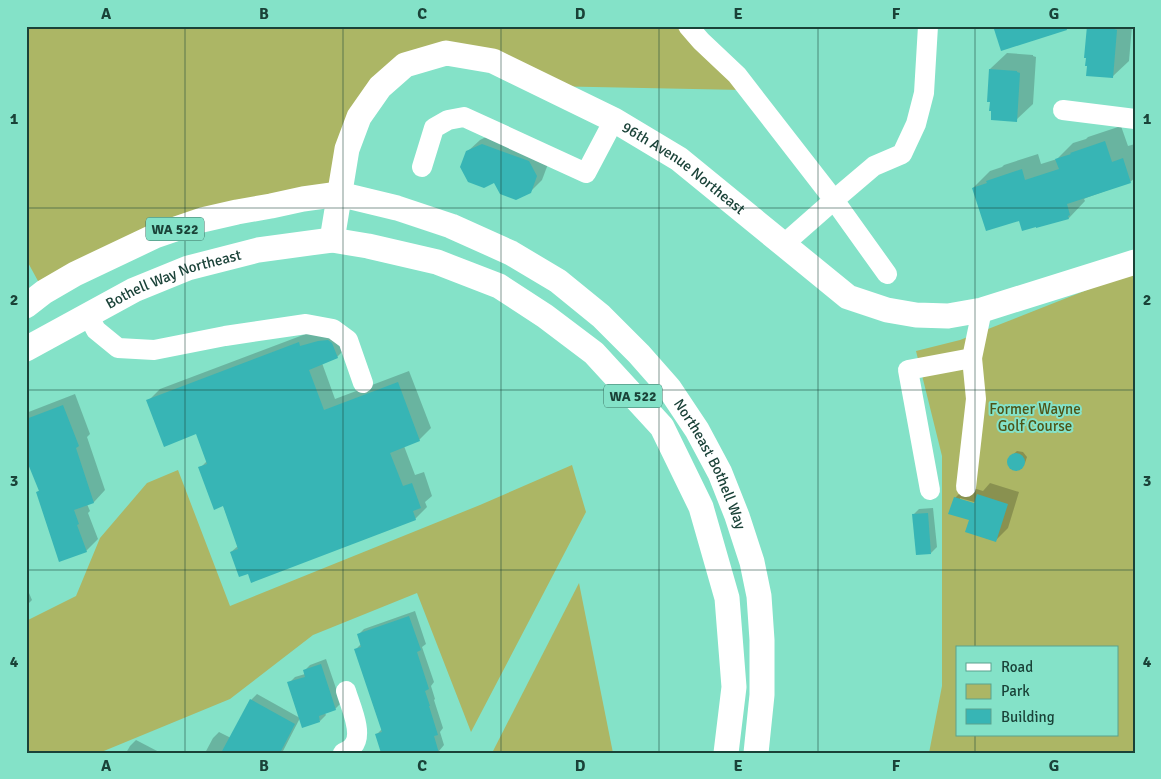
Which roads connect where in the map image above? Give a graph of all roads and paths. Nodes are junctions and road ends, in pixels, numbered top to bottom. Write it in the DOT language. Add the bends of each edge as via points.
graph roads {
  1 [pos="688,26"];
  2 [pos="928,26"];
  3 [pos="1063,110"];
  4 [pos="1135,119"];
  5 [pos="614,120"];
  6 [pos="422,167"];
  7 [pos="339,194"];
  8 [pos="834,200"];
  9 [pos="332,240"];
  10 [pos="784,244"];
  11 [pos="1135,262"];
  12 [pos="887,274"];
  13 [pos="26,306"];
  14 [pos="982,310"];
  15 [pos="88,315"];
  16 [pos="26,349"];
  17 [pos="972,358"];
  18 [pos="363,383"];
  19 [pos="966,487"];
  20 [pos="930,490"];
  21 [pos="346,691"];
  22 [pos="344,753"];
  23 [pos="726,753"];
  24 [pos="756,753"];
  1 -- 8 [label="street" via="737,75"];
  2 -- 8 [label="street" via="924,93 916,124 902,154 874,166"];
  3 -- 4 [label="street"];
  5 -- 6 [label="street" via="586,173 464,117 448,120 434,128"];
  5 -- 7 [label="main road, 96th Avenue Northeast" via="493,61 446,53 405,65 380,87 359,117 346,149"];
  5 -- 10 [label="main road, 96th Avenue Northeast" via="679,159"];
  7 -- 9 [label="main road, 96th Avenue Northeast"];
  7 -- 13 [label="main road, WA 522" via="237,212 154,236 75,274"];
  7 -- 24 [label="main road, Northeast Bothell Way / WA 522" via="451,226 511,253 558,282 601,316 669,388 720,473 752,562 759,596 762,640 762,695"];
  8 -- 10 [label="street"];
  8 -- 12 [label="street"];
  9 -- 15 [label="main road, Bothell Way Northeast / WA 522" via="258,250 188,268 134,290"];
  9 -- 23 [label="main road, Northeast Bothell Way / WA 522" via="437,262 499,286 594,353 662,427 701,507 727,598 734,686"];
  10 -- 14 [label="main road, 96th Avenue Northeast" via="848,297 887,310 948,316"];
  11 -- 14 [label="main road, 96th Avenue Northeast"];
  14 -- 17 [label="street"];
  15 -- 16 [label="main road, Bothell Way Northeast / WA 522"];
  15 -- 18 [label="street" via="96,330 118,348 154,350 306,324 333,329 348,340"];
  17 -- 19 [label="street" via="976,399"];
  17 -- 20 [label="street" via="908,370"];
  21 -- 22 [label="street" via="358,733 355,744"];
}
